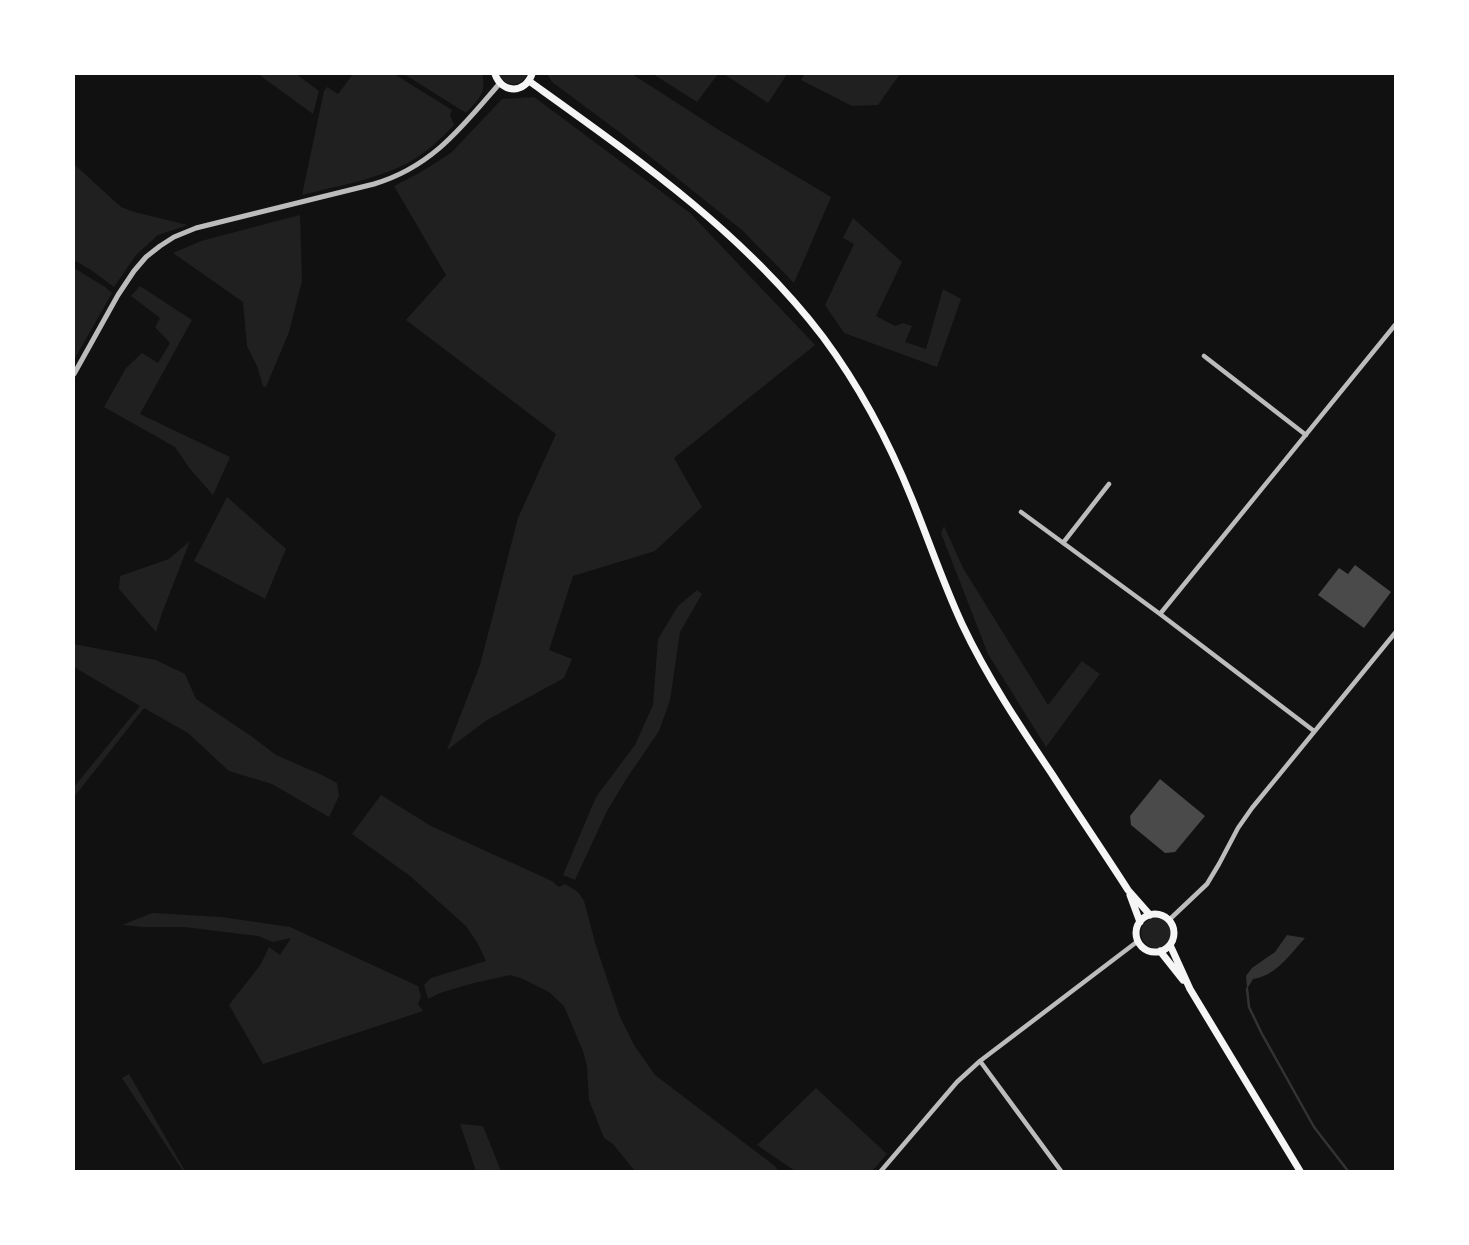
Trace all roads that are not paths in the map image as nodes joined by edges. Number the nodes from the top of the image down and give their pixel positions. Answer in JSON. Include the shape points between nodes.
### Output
{"nodes":[{"id":1,"x":495,"y":74,"type":"edge"},
{"id":2,"x":531,"y":77,"type":"edge"},
{"id":3,"x":500,"y":83,"type":"junction"},
{"id":4,"x":1395,"y":325,"type":"edge"},
{"id":5,"x":1204,"y":356,"type":"dead end"},
{"id":6,"x":74,"y":374,"type":"edge"},
{"id":7,"x":1306,"y":435,"type":"junction"},
{"id":8,"x":1109,"y":484,"type":"dead end"},
{"id":9,"x":1021,"y":512,"type":"dead end"},
{"id":10,"x":1063,"y":543,"type":"junction"},
{"id":11,"x":1160,"y":614,"type":"junction"},
{"id":12,"x":1395,"y":632,"type":"edge"},
{"id":13,"x":1314,"y":731,"type":"junction"},
{"id":14,"x":1128,"y":890,"type":"junction"},
{"id":15,"x":1150,"y":915,"type":"junction"},
{"id":16,"x":1169,"y":920,"type":"junction"},
{"id":17,"x":1140,"y":922,"type":"junction"},
{"id":18,"x":1138,"y":941,"type":"junction"},
{"id":19,"x":1170,"y":945,"type":"junction"},
{"id":20,"x":1160,"y":951,"type":"junction"},
{"id":21,"x":1190,"y":989,"type":"junction"},
{"id":22,"x":980,"y":1061,"type":"junction"},
{"id":23,"x":881,"y":1171,"type":"edge"},
{"id":24,"x":1061,"y":1171,"type":"edge"},
{"id":25,"x":1300,"y":1171,"type":"edge"}],
"edges":[{"from":1,"to":3,"type":"main road"},
{"from":2,"to":3,"type":"main road","via":[[517,88],[508,88]]},
{"from":2,"to":14,"type":"main road","via":[[693,204],[765,269],[824,339],[850,377],[888,445],[959,617],[988,675]]},
{"from":3,"to":6,"type":"street","via":[[447,143],[411,170],[374,184],[196,228],[160,246],[130,277]]},
{"from":4,"to":7,"type":"street"},
{"from":5,"to":7,"type":"street"},
{"from":7,"to":11,"type":"street"},
{"from":8,"to":10,"type":"street"},
{"from":9,"to":10,"type":"street"},
{"from":10,"to":11,"type":"street"},
{"from":11,"to":13,"type":"street"},
{"from":12,"to":13,"type":"street"},
{"from":13,"to":16,"type":"street","via":[[1252,808],[1206,884]]},
{"from":14,"to":15,"type":"main road"},
{"from":14,"to":17,"type":"main road"},
{"from":15,"to":16,"type":"main road","via":[[1162,915]]},
{"from":15,"to":17,"type":"main road"},
{"from":16,"to":19,"type":"main road","via":[[1174,932]]},
{"from":17,"to":18,"type":"main road"},
{"from":18,"to":20,"type":"main road","via":[[1146,950]]},
{"from":18,"to":22,"type":"street"},
{"from":19,"to":20,"type":"main road"},
{"from":19,"to":21,"type":"main road"},
{"from":20,"to":21,"type":"main road"},
{"from":21,"to":25,"type":"main road"},
{"from":22,"to":23,"type":"street","via":[[957,1082]]},
{"from":22,"to":24,"type":"street"}]}
